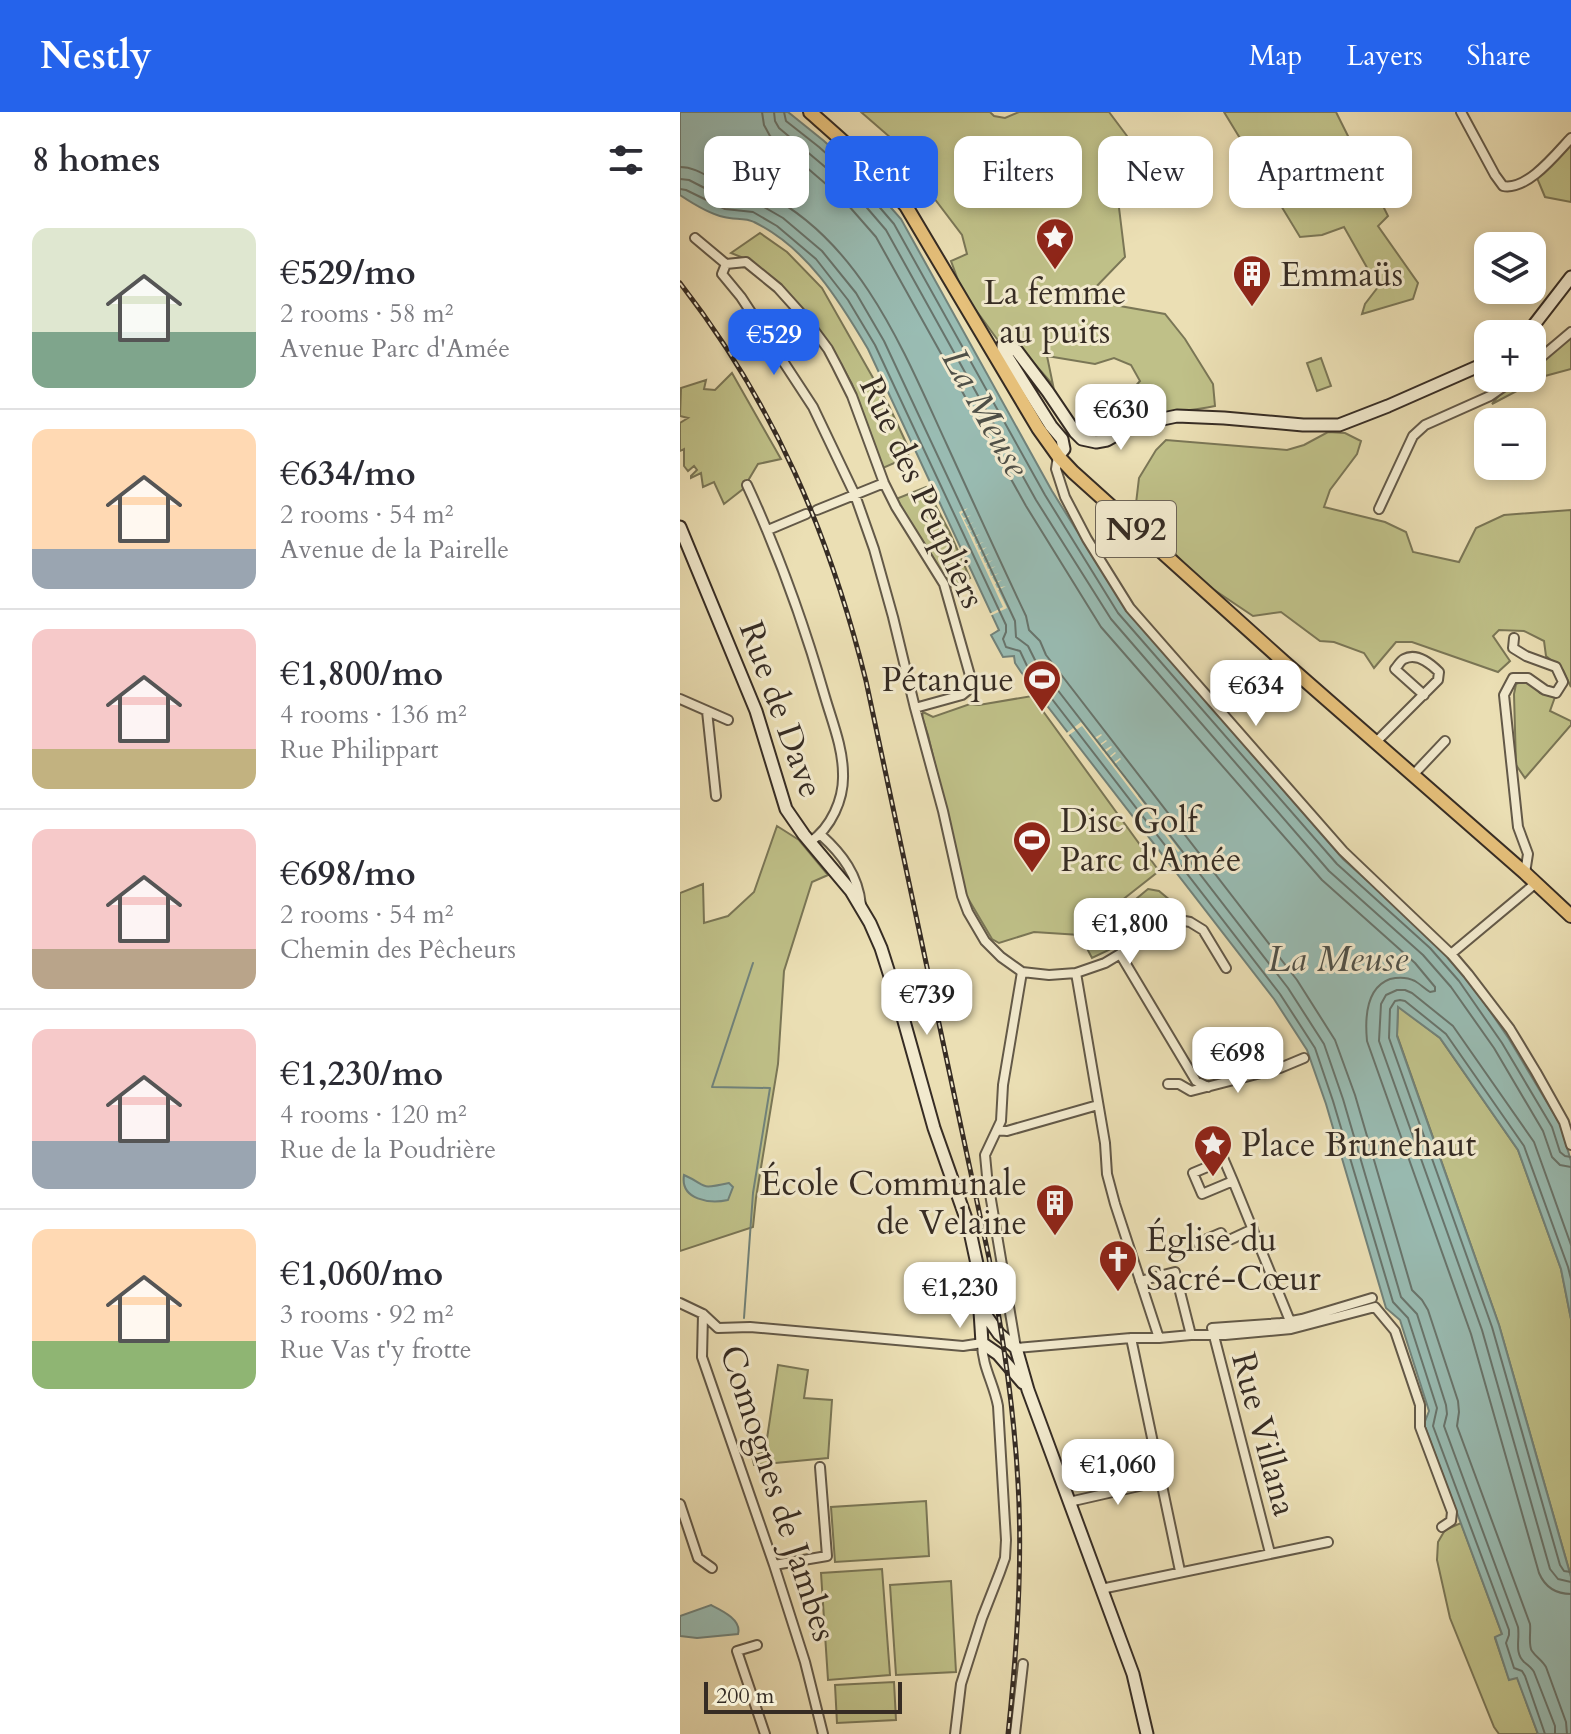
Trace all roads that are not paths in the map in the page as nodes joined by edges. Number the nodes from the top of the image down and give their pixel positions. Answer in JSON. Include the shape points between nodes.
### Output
{"nodes":[{"id":1,"x":810,"y":112,"type":"edge"},
{"id":2,"x":1461,"y":112,"type":"edge"},
{"id":3,"x":1571,"y":138,"type":"edge"},
{"id":4,"x":695,"y":238,"type":"dead end"},
{"id":5,"x":726,"y":264,"type":"junction"},
{"id":6,"x":1571,"y":277,"type":"edge"},
{"id":7,"x":1538,"y":320,"type":"edge"},
{"id":8,"x":1571,"y":332,"type":"edge"},
{"id":9,"x":1546,"y":353,"type":"edge"},
{"id":10,"x":1474,"y":368,"type":"edge"},
{"id":11,"x":1496,"y":392,"type":"edge"},
{"id":12,"x":1058,"y":456,"type":"junction"},
{"id":13,"x":884,"y":483,"type":"junction"},
{"id":14,"x":747,"y":485,"type":"dead end"},
{"id":15,"x":855,"y":495,"type":"junction"},
{"id":16,"x":1379,"y":509,"type":"dead end"},
{"id":17,"x":817,"y":510,"type":"dead end"},
{"id":18,"x":806,"y":514,"type":"dead end"},
{"id":19,"x":680,"y":527,"type":"edge"},
{"id":20,"x":768,"y":530,"type":"junction"},
{"id":21,"x":1514,"y":638,"type":"dead end"},
{"id":22,"x":1424,"y":695,"type":"junction"},
{"id":23,"x":680,"y":699,"type":"edge"},
{"id":24,"x":915,"y":708,"type":"junction"},
{"id":25,"x":707,"y":711,"type":"junction"},
{"id":26,"x":728,"y":720,"type":"dead end"},
{"id":27,"x":1445,"y":741,"type":"dead end"},
{"id":28,"x":1376,"y":742,"type":"junction"},
{"id":29,"x":1413,"y":775,"type":"junction"},
{"id":30,"x":716,"y":796,"type":"dead end"},
{"id":31,"x":821,"y":835,"type":"junction"},
{"id":32,"x":810,"y":842,"type":"junction"},
{"id":33,"x":1525,"y":873,"type":"junction"},
{"id":34,"x":1536,"y":883,"type":"junction"},
{"id":35,"x":862,"y":908,"type":"junction"},
{"id":36,"x":1571,"y":916,"type":"edge"},
{"id":37,"x":1120,"y":954,"type":"junction"},
{"id":38,"x":1451,"y":954,"type":"junction"},
{"id":39,"x":1226,"y":968,"type":"dead end"},
{"id":40,"x":1022,"y":972,"type":"junction"},
{"id":41,"x":1076,"y":973,"type":"junction"},
{"id":42,"x":1304,"y":1058,"type":"dead end"},
{"id":43,"x":1196,"y":1081,"type":"junction"},
{"id":44,"x":1168,"y":1084,"type":"dead end"},
{"id":45,"x":1179,"y":1084,"type":"junction"},
{"id":46,"x":1208,"y":1087,"type":"junction"},
{"id":47,"x":1098,"y":1105,"type":"junction"},
{"id":48,"x":997,"y":1130,"type":"junction"},
{"id":49,"x":1222,"y":1134,"type":"dead end"},
{"id":50,"x":1571,"y":1145,"type":"edge"},
{"id":51,"x":1224,"y":1160,"type":"junction"},
{"id":52,"x":1233,"y":1181,"type":"junction"},
{"id":53,"x":1253,"y":1229,"type":"junction"},
{"id":54,"x":1198,"y":1243,"type":"dead end"},
{"id":55,"x":1140,"y":1281,"type":"junction"},
{"id":56,"x":680,"y":1303,"type":"edge"},
{"id":57,"x":980,"y":1306,"type":"junction"},
{"id":58,"x":703,"y":1314,"type":"junction"},
{"id":59,"x":1291,"y":1325,"type":"junction"},
{"id":60,"x":1212,"y":1332,"type":"junction"},
{"id":61,"x":999,"y":1334,"type":"junction"},
{"id":62,"x":1191,"y":1335,"type":"junction"},
{"id":63,"x":1131,"y":1338,"type":"junction"},
{"id":64,"x":1159,"y":1338,"type":"junction"},
{"id":65,"x":982,"y":1343,"type":"junction"},
{"id":66,"x":1016,"y":1348,"type":"junction"},
{"id":67,"x":998,"y":1354,"type":"junction"},
{"id":68,"x":1028,"y":1390,"type":"junction"},
{"id":69,"x":820,"y":1467,"type":"dead end"},
{"id":70,"x":1161,"y":1481,"type":"junction"},
{"id":71,"x":1069,"y":1502,"type":"junction"},
{"id":72,"x":680,"y":1504,"type":"edge"},
{"id":73,"x":1442,"y":1527,"type":"dead end"},
{"id":74,"x":1328,"y":1542,"type":"dead end"},
{"id":75,"x":1270,"y":1553,"type":"junction"},
{"id":76,"x":774,"y":1565,"type":"junction"},
{"id":77,"x":712,"y":1568,"type":"dead end"},
{"id":78,"x":1180,"y":1571,"type":"junction"},
{"id":79,"x":1101,"y":1589,"type":"junction"},
{"id":80,"x":757,"y":1645,"type":"dead end"},
{"id":81,"x":1023,"y":1664,"type":"dead end"},
{"id":82,"x":765,"y":1734,"type":"edge"},
{"id":83,"x":823,"y":1734,"type":"edge"},
{"id":84,"x":955,"y":1734,"type":"edge"},
{"id":85,"x":1015,"y":1734,"type":"edge"},
{"id":86,"x":1147,"y":1734,"type":"edge"}],
"edges":[{"from":1,"to":12,"type":"main road","number":"N92","via":[[858,153],[906,206]]},
{"from":2,"to":3,"type":"street","via":[[1503,186],[1527,181]]},
{"from":4,"to":5,"type":"street"},
{"from":5,"to":13,"type":"street","name":"Rue des Peupliers","via":[[746,262],[778,288],[828,349],[852,396]]},
{"from":5,"to":15,"type":"street","via":[[722,274],[813,407]]},
{"from":6,"to":7,"type":"main road"},
{"from":8,"to":9,"type":"street"},
{"from":10,"to":12,"type":"main road","via":[[1339,425],[1177,416],[1134,425],[1096,442],[1075,432],[1017,351],[1003,345],[1062,439],[1064,449]]},
{"from":11,"to":16,"type":"street","via":[[1425,425],[1413,436]]},
{"from":12,"to":28,"type":"main road","number":"N92"},
{"from":12,"to":38,"type":"street","via":[[1056,469],[1065,497],[1130,608],[1343,851]]},
{"from":13,"to":15,"type":"street"},
{"from":13,"to":24,"type":"street","name":"Rue des Peupliers","via":[[944,584],[973,686],[962,695]]},
{"from":14,"to":20,"type":"street"},
{"from":15,"to":17,"type":"street"},
{"from":15,"to":24,"type":"street","via":[[870,533]]},
{"from":18,"to":20,"type":"street"},
{"from":19,"to":32,"type":"main road","name":"Rue de Dave","via":[[756,711],[782,799]]},
{"from":20,"to":31,"type":"street","via":[[809,641],[843,771],[837,806]]},
{"from":21,"to":33,"type":"street","via":[[1513,648],[1556,667],[1563,682],[1556,693],[1528,678],[1513,678],[1504,695],[1518,827],[1528,854]]},
{"from":22,"to":22,"type":"street","via":[[1439,672],[1428,662],[1404,659],[1395,669]]},
{"from":22,"to":28,"type":"street"},
{"from":23,"to":25,"type":"street"},
{"from":24,"to":40,"type":"street","via":[[968,912],[990,948]]},
{"from":25,"to":26,"type":"street"},
{"from":25,"to":30,"type":"street"},
{"from":27,"to":29,"type":"street"},
{"from":28,"to":29,"type":"main road","number":"N92"},
{"from":29,"to":33,"type":"main road","number":"N92"},
{"from":31,"to":32,"type":"street"},
{"from":31,"to":35,"type":"street","via":[[846,861]]},
{"from":32,"to":35,"type":"main road","name":"Rue de Dave"},
{"from":33,"to":34,"type":"main road","number":"N92"},
{"from":34,"to":36,"type":"main road","number":"N92"},
{"from":34,"to":38,"type":"street"},
{"from":35,"to":57,"type":"main road","name":"Rue de Dave","via":[[891,977],[934,1128],[964,1210]]},
{"from":37,"to":39,"type":"street","via":[[1154,922],[1174,919],[1203,930]]},
{"from":37,"to":41,"type":"street"},
{"from":37,"to":43,"type":"street"},
{"from":38,"to":50,"type":"street","via":[[1510,1029],[1564,1122]]},
{"from":40,"to":41,"type":"street"},
{"from":40,"to":48,"type":"street"},
{"from":41,"to":47,"type":"street"},
{"from":42,"to":46,"type":"street"},
{"from":43,"to":45,"type":"street"},
{"from":43,"to":46,"type":"street"},
{"from":44,"to":45,"type":"street"},
{"from":45,"to":46,"type":"street","via":[[1191,1091]]},
{"from":47,"to":48,"type":"street"},
{"from":47,"to":55,"type":"street","via":[[1107,1174]]},
{"from":48,"to":66,"type":"street","via":[[985,1155]]},
{"from":49,"to":51,"type":"street","via":[[1225,1140],[1218,1144]]},
{"from":51,"to":52,"type":"street"},
{"from":51,"to":52,"type":"street","via":[[1193,1173],[1202,1194]]},
{"from":52,"to":53,"type":"street"},
{"from":53,"to":54,"type":"street","via":[[1225,1242],[1221,1233]]},
{"from":53,"to":59,"type":"street"},
{"from":55,"to":62,"type":"street","via":[[1175,1272]]},
{"from":55,"to":64,"type":"street"},
{"from":56,"to":58,"type":"street"},
{"from":57,"to":61,"type":"main road"},
{"from":57,"to":65,"type":"main road","name":"Rue de Dave"},
{"from":58,"to":65,"type":"street","via":[[718,1328],[963,1346]]},
{"from":58,"to":76,"type":"street","name":"Comognes de Jambes","via":[[702,1357]]},
{"from":59,"to":60,"type":"street"},
{"from":59,"to":73,"type":"street","via":[[1373,1302],[1395,1331],[1420,1405],[1420,1427],[1452,1512],[1451,1521]]},
{"from":60,"to":62,"type":"street"},
{"from":60,"to":75,"type":"street","name":"Rue Villana"},
{"from":61,"to":65,"type":"main road"},
{"from":61,"to":66,"type":"main road"},
{"from":62,"to":64,"type":"street"},
{"from":63,"to":64,"type":"street"},
{"from":63,"to":66,"type":"street"},
{"from":63,"to":70,"type":"street"},
{"from":65,"to":67,"type":"main road"},
{"from":65,"to":84,"type":"street","via":[[998,1406],[1005,1558],[961,1684]]},
{"from":66,"to":67,"type":"main road"},
{"from":66,"to":68,"type":"main road"},
{"from":67,"to":68,"type":"main road"},
{"from":68,"to":71,"type":"main road"},
{"from":69,"to":76,"type":"street","via":[[827,1556]]},
{"from":70,"to":71,"type":"street"},
{"from":70,"to":78,"type":"street"},
{"from":71,"to":79,"type":"main road"},
{"from":72,"to":77,"type":"street","via":[[698,1558]]},
{"from":74,"to":75,"type":"street"},
{"from":75,"to":78,"type":"street"},
{"from":76,"to":83,"type":"street","name":"Comognes de Jambes"},
{"from":78,"to":79,"type":"street"},
{"from":79,"to":86,"type":"main road","via":[[1133,1674]]},
{"from":80,"to":82,"type":"street","name":"Comognes de Jambes","via":[[737,1651]]},
{"from":81,"to":85,"type":"street"}]}
